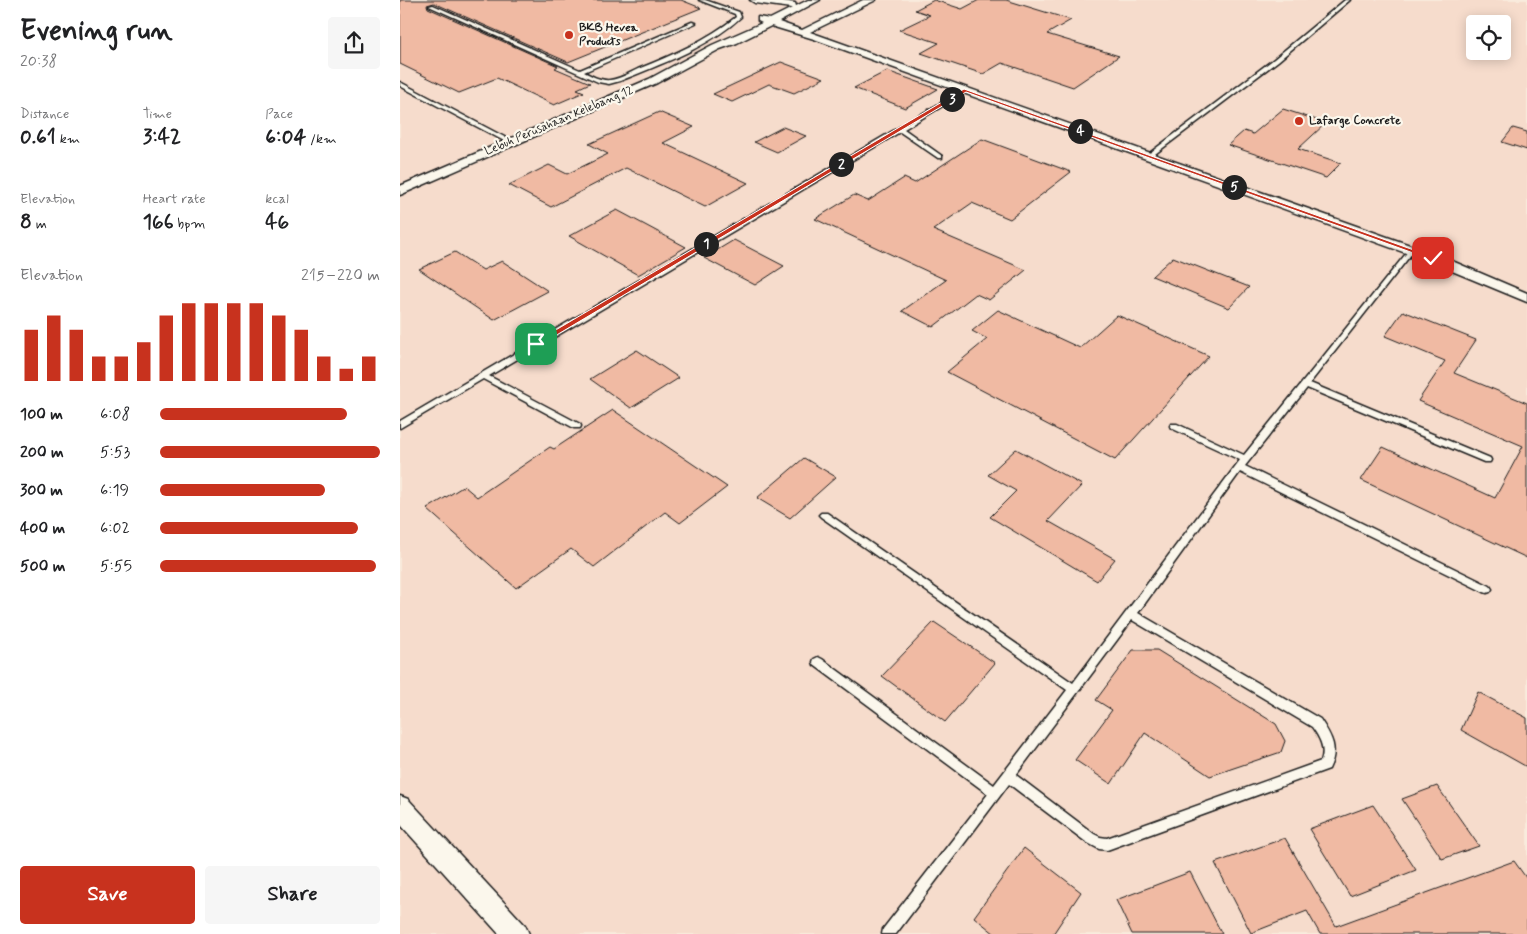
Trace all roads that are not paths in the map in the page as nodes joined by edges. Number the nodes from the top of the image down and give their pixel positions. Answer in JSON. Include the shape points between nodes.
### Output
{"nodes":[{"id":1,"x":701,"y":0,"type":"edge"},
{"id":2,"x":803,"y":0,"type":"edge"},
{"id":3,"x":815,"y":0,"type":"edge"},
{"id":4,"x":871,"y":0,"type":"edge"},
{"id":5,"x":1348,"y":0,"type":"edge"},
{"id":6,"x":757,"y":1,"type":"edge"},
{"id":7,"x":792,"y":5,"type":"junction"},
{"id":8,"x":431,"y":6,"type":"dead end"},
{"id":9,"x":769,"y":18,"type":"junction"},
{"id":10,"x":694,"y":23,"type":"dead end"},
{"id":11,"x":811,"y":33,"type":"junction"},
{"id":12,"x":580,"y":72,"type":"junction"},
{"id":13,"x":400,"y":84,"type":"edge"},
{"id":14,"x":966,"y":90,"type":"junction"},
{"id":15,"x":900,"y":129,"type":"junction"},
{"id":16,"x":510,"y":142,"type":"junction"},
{"id":17,"x":1149,"y":156,"type":"junction"},
{"id":18,"x":940,"y":157,"type":"dead end"},
{"id":19,"x":400,"y":191,"type":"edge"},
{"id":20,"x":1411,"y":250,"type":"junction"},
{"id":21,"x":1527,"y":298,"type":"edge"},
{"id":22,"x":483,"y":376,"type":"junction"},
{"id":23,"x":1305,"y":384,"type":"junction"},
{"id":24,"x":400,"y":424,"type":"edge"},
{"id":25,"x":577,"y":426,"type":"dead end"},
{"id":26,"x":1174,"y":426,"type":"dead end"},
{"id":27,"x":1487,"y":460,"type":"dead end"},
{"id":28,"x":1242,"y":463,"type":"junction"},
{"id":29,"x":824,"y":515,"type":"dead end"},
{"id":30,"x":1487,"y":589,"type":"dead end"},
{"id":31,"x":1131,"y":614,"type":"junction"},
{"id":32,"x":818,"y":662,"type":"dead end"},
{"id":33,"x":1073,"y":689,"type":"junction"},
{"id":34,"x":1009,"y":777,"type":"junction"},
{"id":35,"x":996,"y":793,"type":"junction"},
{"id":36,"x":403,"y":815,"type":"edge"},
{"id":37,"x":516,"y":934,"type":"edge"},
{"id":38,"x":888,"y":934,"type":"edge"}],
"edges":[{"from":1,"to":12,"type":"lane","via":[[737,13],[739,17],[678,53],[618,80],[604,82]]},
{"from":2,"to":7,"type":"street","name":"Lebuh Perusahaan Kelebang 12"},
{"from":3,"to":9,"type":"street","name":"Lebuh Perusahaan Kelebang 12"},
{"from":4,"to":11,"type":"street"},
{"from":5,"to":17,"type":"lane","via":[[1276,60]]},
{"from":6,"to":7,"type":"street"},
{"from":6,"to":9,"type":"street"},
{"from":7,"to":9,"type":"street","name":"Lebuh Perusahaan Kelebang 12"},
{"from":8,"to":12,"type":"lane"},
{"from":9,"to":11,"type":"street","via":[[809,35]]},
{"from":9,"to":16,"type":"street","name":"Lebuh Perusahaan Kelebang 12","via":[[733,41],[653,81]]},
{"from":10,"to":12,"type":"lane"},
{"from":11,"to":14,"type":"street"},
{"from":13,"to":16,"type":"lane"},
{"from":14,"to":15,"type":"lane"},
{"from":14,"to":17,"type":"street"},
{"from":15,"to":18,"type":"lane"},
{"from":15,"to":22,"type":"lane"},
{"from":16,"to":19,"type":"street","name":"Lebuh Perusahaan Kelebang 12"},
{"from":17,"to":20,"type":"street"},
{"from":20,"to":21,"type":"street"},
{"from":20,"to":23,"type":"lane"},
{"from":22,"to":24,"type":"lane"},
{"from":22,"to":25,"type":"lane"},
{"from":23,"to":27,"type":"lane"},
{"from":23,"to":28,"type":"lane"},
{"from":26,"to":28,"type":"lane"},
{"from":28,"to":30,"type":"lane"},
{"from":28,"to":31,"type":"lane"},
{"from":29,"to":33,"type":"lane"},
{"from":31,"to":33,"type":"lane"},
{"from":31,"to":34,"type":"lane","via":[[1316,723],[1330,750],[1330,758],[1325,765],[1107,844],[1090,838]]},
{"from":32,"to":35,"type":"lane"},
{"from":33,"to":34,"type":"lane"},
{"from":34,"to":35,"type":"lane"},
{"from":35,"to":38,"type":"lane"},
{"from":36,"to":37,"type":"street"}]}
